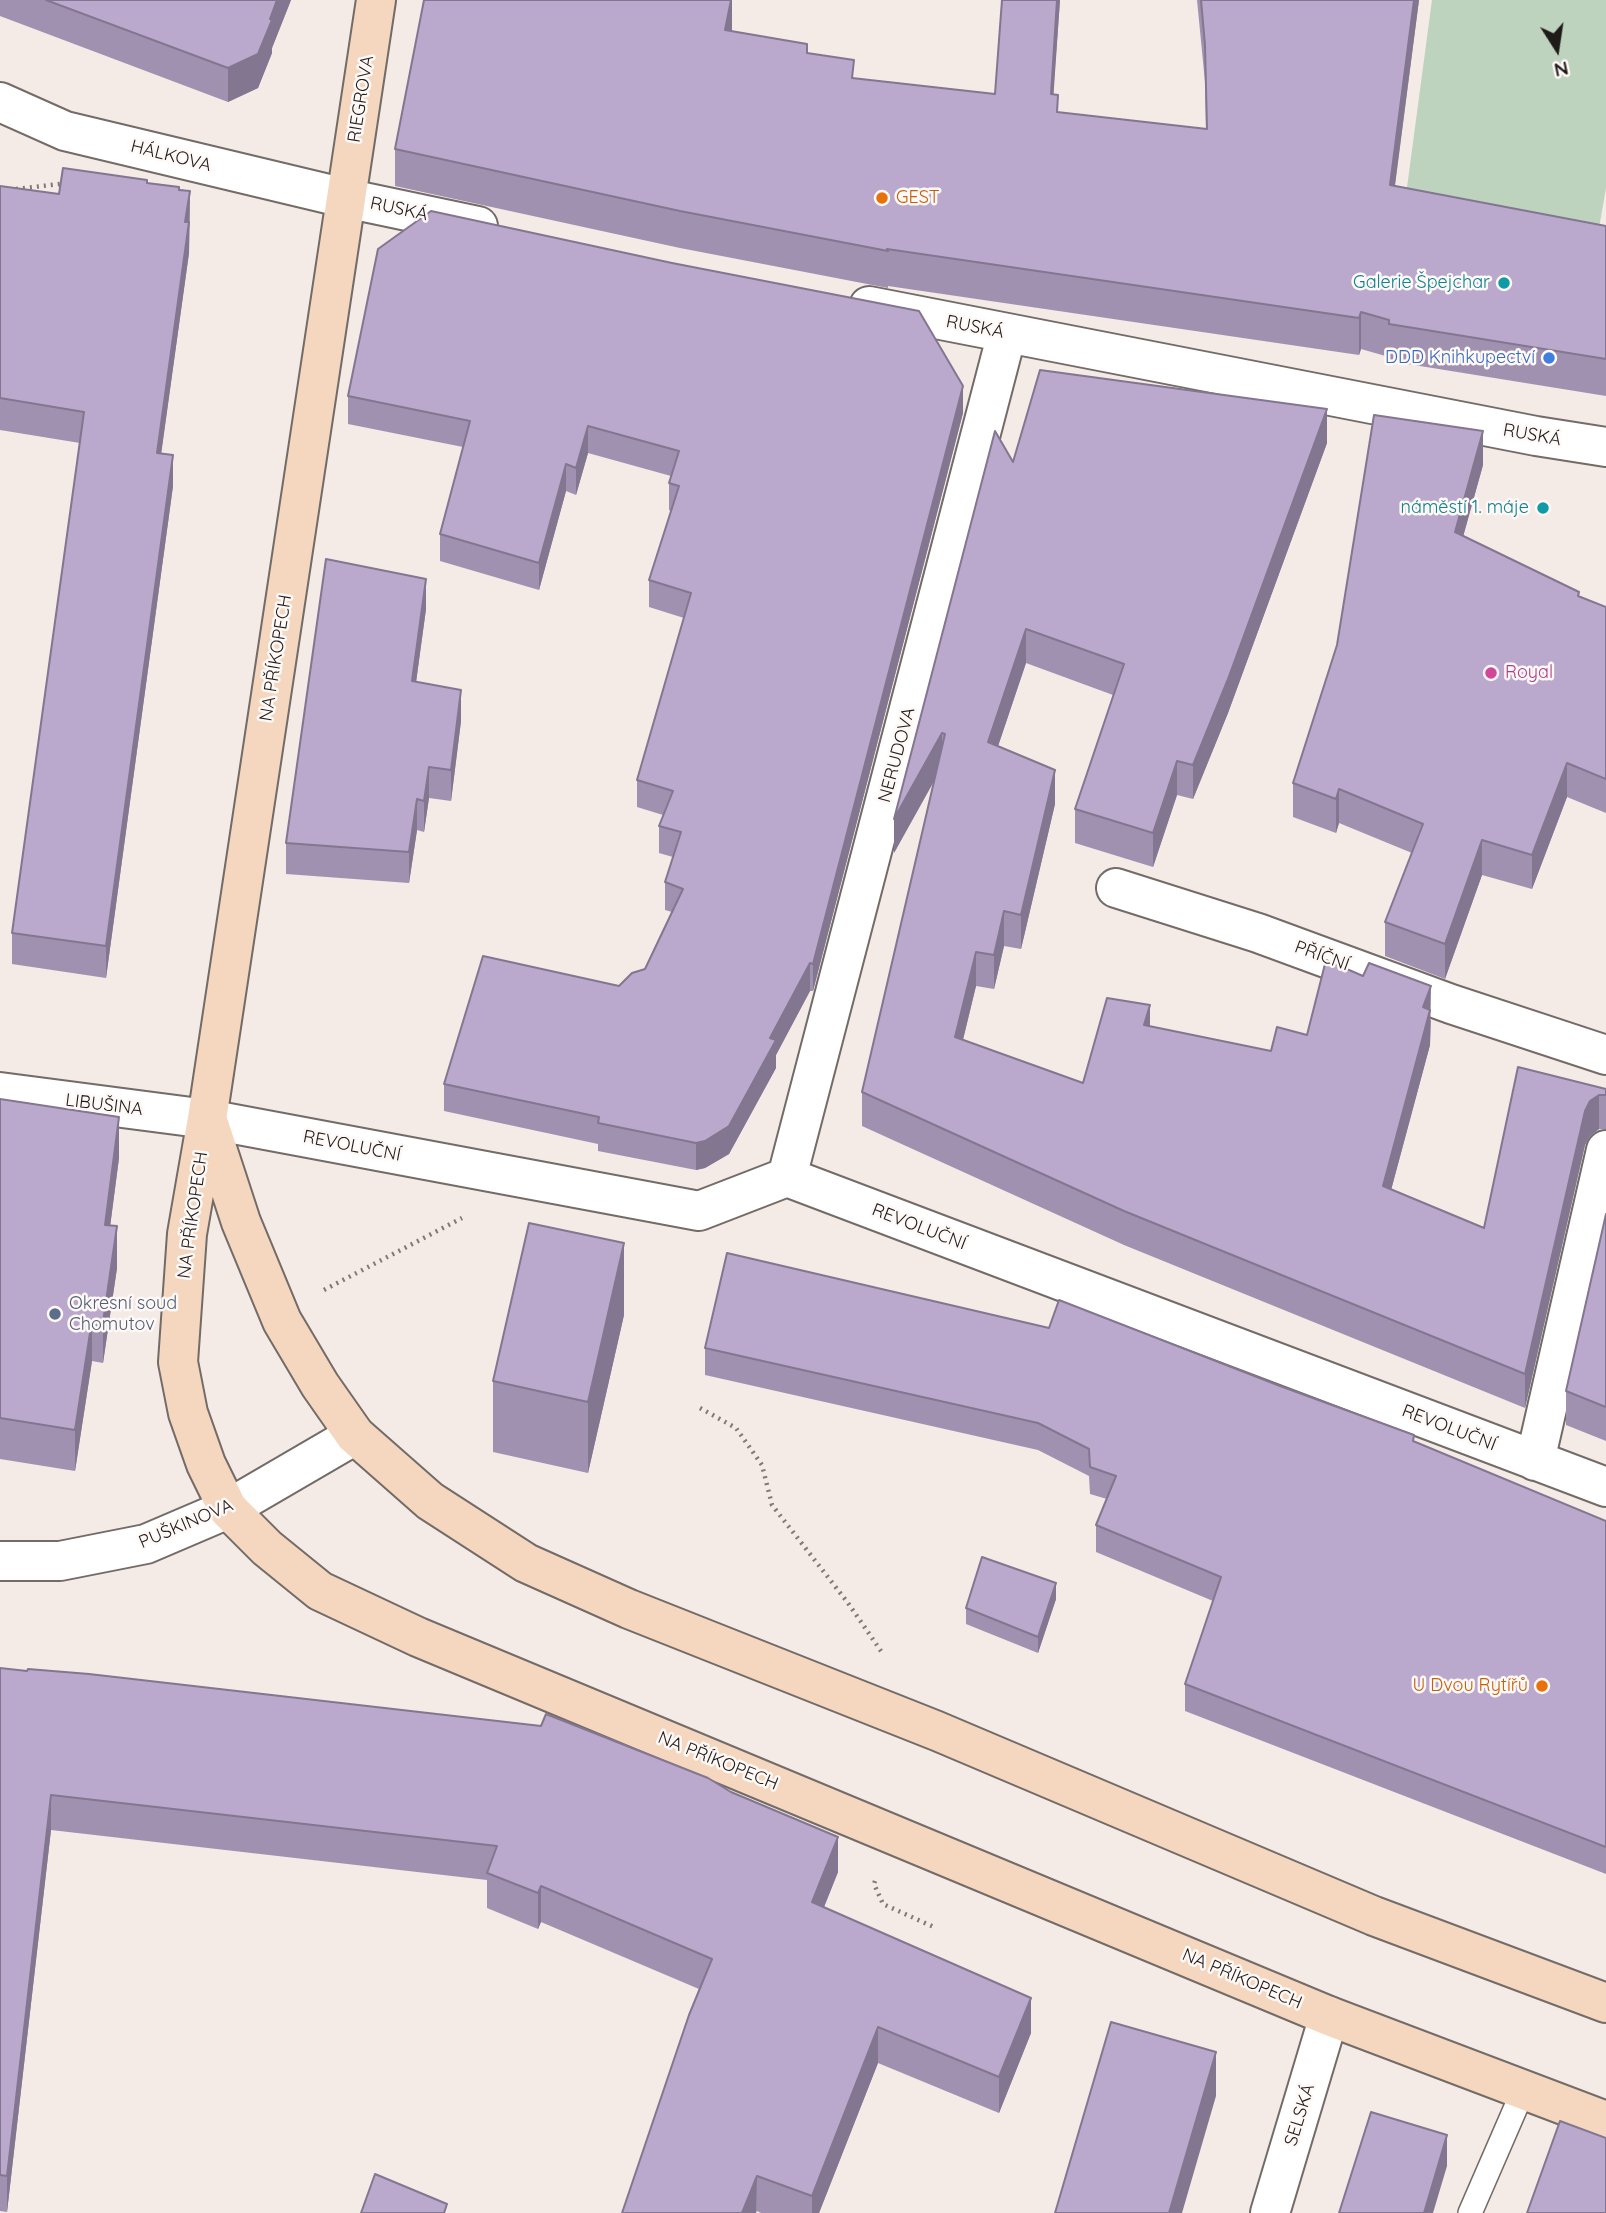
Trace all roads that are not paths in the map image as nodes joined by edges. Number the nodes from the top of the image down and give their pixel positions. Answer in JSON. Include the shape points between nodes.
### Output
{"nodes":[{"id":1,"x":376,"y":0,"type":"edge"},
{"id":2,"x":0,"y":102,"type":"edge"},
{"id":3,"x":345,"y":198,"type":"junction"},
{"id":4,"x":515,"y":234,"type":"edge"},
{"id":5,"x":835,"y":299,"type":"edge"},
{"id":6,"x":1007,"y":333,"type":"junction"},
{"id":7,"x":1606,"y":447,"type":"edge"},
{"id":8,"x":1116,"y":888,"type":"dead end"},
{"id":9,"x":1606,"y":1055,"type":"edge"},
{"id":10,"x":0,"y":1092,"type":"edge"},
{"id":11,"x":207,"y":1119,"type":"junction"},
{"id":12,"x":1606,"y":1150,"type":"edge"},
{"id":13,"x":787,"y":1177,"type":"junction"},
{"id":14,"x":355,"y":1435,"type":"junction"},
{"id":15,"x":1535,"y":1461,"type":"junction"},
{"id":16,"x":1606,"y":1487,"type":"edge"},
{"id":17,"x":228,"y":1509,"type":"junction"},
{"id":18,"x":0,"y":1561,"type":"edge"},
{"id":19,"x":1606,"y":2003,"type":"edge"},
{"id":20,"x":1329,"y":2016,"type":"junction"},
{"id":21,"x":1523,"y":2091,"type":"junction"},
{"id":22,"x":1606,"y":2121,"type":"edge"},
{"id":23,"x":1270,"y":2213,"type":"edge"},
{"id":24,"x":1470,"y":2213,"type":"edge"}],
"edges":[{"from":1,"to":3,"type":"street","name":"RIEGROVA"},
{"from":2,"to":3,"type":"street","name":"HÁLKOVA","via":[[65,131]]},
{"from":3,"to":4,"type":"street","name":"RUSKÁ"},
{"from":3,"to":11,"type":"street","name":"NA PŘÍKOPECH"},
{"from":5,"to":6,"type":"street","name":"RUSKÁ"},
{"from":6,"to":7,"type":"street","name":"RUSKÁ"},
{"from":6,"to":13,"type":"street","name":"NERUDOVA"},
{"from":8,"to":9,"type":"street","name":"PŘÍČNÍ"},
{"from":10,"to":11,"type":"street","name":"LIBUŠINA"},
{"from":11,"to":13,"type":"street","name":"REVOLUČNÍ","via":[[699,1211]]},
{"from":11,"to":14,"type":"street","name":"NA PŘÍKOPECH","via":[[241,1222],[282,1321]]},
{"from":11,"to":17,"type":"street","name":"NA PŘÍKOPECH","via":[[187,1234],[178,1362],[188,1413]]},
{"from":12,"to":15,"type":"street"},
{"from":13,"to":15,"type":"street","name":"REVOLUČNÍ"},
{"from":14,"to":17,"type":"street","name":"PUŠKINOVA"},
{"from":14,"to":19,"type":"street","name":"NA PŘÍKOPECH","via":[[430,1501],[526,1563],[1374,1916]]},
{"from":15,"to":16,"type":"street","name":"REVOLUČNÍ"},
{"from":17,"to":18,"type":"street","name":"PUŠKINOVA","via":[[146,1544],[60,1561]]},
{"from":17,"to":20,"type":"street","name":"NA PŘÍKOPECH","via":[[320,1591],[418,1637]]},
{"from":20,"to":21,"type":"street","name":"NA PŘÍKOPECH"},
{"from":20,"to":23,"type":"street","name":"SELSKÁ"},
{"from":21,"to":22,"type":"street","name":"NA PŘÍKOPECH"},
{"from":21,"to":24,"type":"lane"}]}
